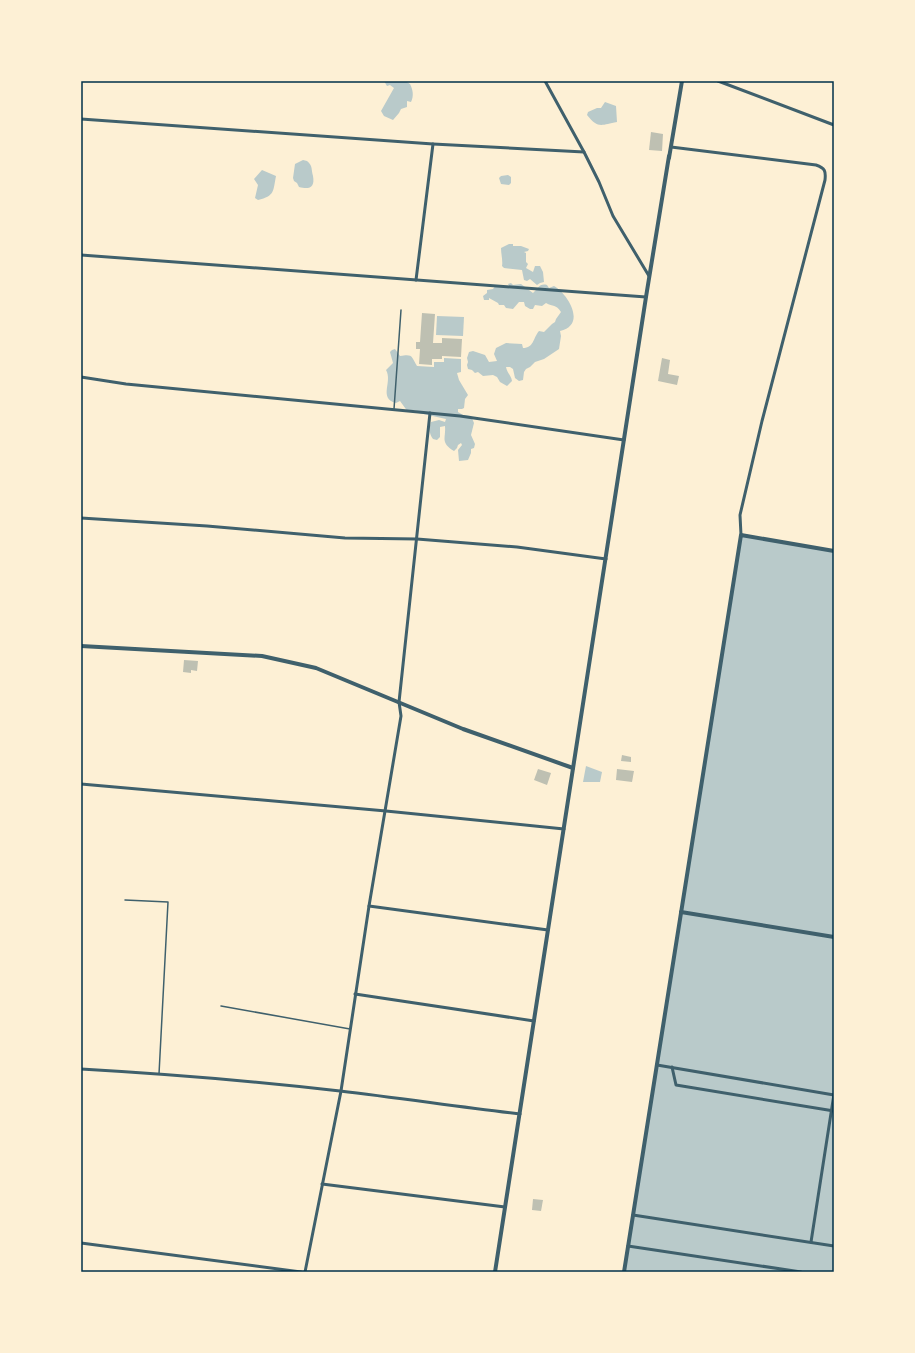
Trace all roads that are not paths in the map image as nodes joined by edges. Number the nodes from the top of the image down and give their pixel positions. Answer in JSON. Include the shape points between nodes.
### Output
{"nodes":[{"id":1,"x":545,"y":81,"type":"edge"},
{"id":2,"x":682,"y":81,"type":"edge"},
{"id":3,"x":718,"y":81,"type":"edge"},
{"id":4,"x":81,"y":119,"type":"edge"},
{"id":5,"x":834,"y":125,"type":"edge"},
{"id":6,"x":433,"y":144,"type":"junction"},
{"id":7,"x":671,"y":147,"type":"junction"},
{"id":8,"x":584,"y":152,"type":"junction"},
{"id":9,"x":669,"y":156,"type":"junction"},
{"id":10,"x":81,"y":255,"type":"edge"},
{"id":11,"x":649,"y":276,"type":"junction"},
{"id":12,"x":416,"y":280,"type":"junction"},
{"id":13,"x":646,"y":297,"type":"junction"},
{"id":14,"x":401,"y":310,"type":"dead end"},
{"id":15,"x":81,"y":377,"type":"edge"},
{"id":16,"x":394,"y":409,"type":"junction"},
{"id":17,"x":430,"y":413,"type":"junction"},
{"id":18,"x":624,"y":440,"type":"junction"},
{"id":19,"x":81,"y":518,"type":"edge"},
{"id":20,"x":741,"y":535,"type":"junction"},
{"id":21,"x":417,"y":539,"type":"junction"},
{"id":22,"x":834,"y":551,"type":"edge"},
{"id":23,"x":606,"y":559,"type":"junction"},
{"id":24,"x":81,"y":646,"type":"edge"},
{"id":25,"x":399,"y":702,"type":"junction"},
{"id":26,"x":573,"y":768,"type":"junction"},
{"id":27,"x":81,"y":784,"type":"edge"},
{"id":28,"x":386,"y":811,"type":"junction"},
{"id":29,"x":564,"y":829,"type":"junction"},
{"id":30,"x":125,"y":900,"type":"dead end"},
{"id":31,"x":369,"y":906,"type":"junction"},
{"id":32,"x":681,"y":912,"type":"junction"},
{"id":33,"x":548,"y":930,"type":"junction"},
{"id":34,"x":834,"y":936,"type":"edge"},
{"id":35,"x":355,"y":994,"type":"junction"},
{"id":36,"x":221,"y":1006,"type":"dead end"},
{"id":37,"x":534,"y":1021,"type":"junction"},
{"id":38,"x":350,"y":1029,"type":"junction"},
{"id":39,"x":657,"y":1065,"type":"junction"},
{"id":40,"x":672,"y":1067,"type":"junction"},
{"id":41,"x":81,"y":1069,"type":"edge"},
{"id":42,"x":159,"y":1074,"type":"junction"},
{"id":43,"x":341,"y":1091,"type":"junction"},
{"id":44,"x":834,"y":1094,"type":"edge"},
{"id":45,"x":833,"y":1110,"type":"edge"},
{"id":46,"x":520,"y":1114,"type":"junction"},
{"id":47,"x":322,"y":1184,"type":"junction"},
{"id":48,"x":505,"y":1207,"type":"junction"},
{"id":49,"x":633,"y":1215,"type":"junction"},
{"id":50,"x":811,"y":1242,"type":"junction"},
{"id":51,"x":81,"y":1243,"type":"edge"},
{"id":52,"x":628,"y":1246,"type":"junction"},
{"id":53,"x":834,"y":1246,"type":"edge"},
{"id":54,"x":301,"y":1272,"type":"edge"},
{"id":55,"x":305,"y":1272,"type":"edge"},
{"id":56,"x":495,"y":1272,"type":"edge"},
{"id":57,"x":624,"y":1272,"type":"edge"},
{"id":58,"x":801,"y":1272,"type":"edge"}],
"edges":[{"from":1,"to":8,"type":"street"},
{"from":2,"to":7,"type":"street"},
{"from":3,"to":5,"type":"street"},
{"from":4,"to":6,"type":"street"},
{"from":6,"to":8,"type":"street"},
{"from":6,"to":12,"type":"street"},
{"from":7,"to":9,"type":"street"},
{"from":7,"to":20,"type":"street","via":[[816,165],[823,167],[826,172],[762,421],[740,515]]},
{"from":8,"to":11,"type":"street","via":[[613,216]]},
{"from":9,"to":11,"type":"street"},
{"from":9,"to":13,"type":"street"},
{"from":10,"to":12,"type":"street"},
{"from":11,"to":13,"type":"street"},
{"from":12,"to":13,"type":"street"},
{"from":13,"to":18,"type":"street"},
{"from":14,"to":16,"type":"lane"},
{"from":15,"to":16,"type":"street","via":[[126,384]]},
{"from":16,"to":17,"type":"street"},
{"from":17,"to":18,"type":"street"},
{"from":17,"to":21,"type":"street"},
{"from":18,"to":23,"type":"street"},
{"from":19,"to":21,"type":"street","via":[[345,538]]},
{"from":20,"to":22,"type":"street"},
{"from":20,"to":32,"type":"street"},
{"from":21,"to":23,"type":"street","via":[[517,547]]},
{"from":21,"to":25,"type":"street"},
{"from":23,"to":26,"type":"street"},
{"from":24,"to":25,"type":"street","via":[[262,656],[316,668]]},
{"from":25,"to":26,"type":"street","via":[[463,729]]},
{"from":25,"to":28,"type":"street","via":[[401,716]]},
{"from":26,"to":29,"type":"street"},
{"from":27,"to":28,"type":"street"},
{"from":28,"to":29,"type":"street"},
{"from":28,"to":31,"type":"street"},
{"from":29,"to":33,"type":"street"},
{"from":30,"to":42,"type":"lane","via":[[168,902]]},
{"from":31,"to":33,"type":"street"},
{"from":31,"to":35,"type":"street"},
{"from":32,"to":34,"type":"street"},
{"from":32,"to":39,"type":"street"},
{"from":33,"to":37,"type":"street"},
{"from":35,"to":37,"type":"street"},
{"from":35,"to":38,"type":"street"},
{"from":36,"to":38,"type":"lane"},
{"from":37,"to":46,"type":"street"},
{"from":38,"to":43,"type":"street"},
{"from":39,"to":40,"type":"street"},
{"from":39,"to":49,"type":"street"},
{"from":40,"to":44,"type":"street"},
{"from":40,"to":45,"type":"street","via":[[676,1085]]},
{"from":41,"to":42,"type":"street"},
{"from":42,"to":43,"type":"street"},
{"from":43,"to":46,"type":"street"},
{"from":43,"to":47,"type":"street"},
{"from":44,"to":45,"type":"street"},
{"from":45,"to":50,"type":"street"},
{"from":46,"to":48,"type":"street"},
{"from":47,"to":48,"type":"street"},
{"from":47,"to":55,"type":"street"},
{"from":48,"to":56,"type":"street"},
{"from":49,"to":50,"type":"street"},
{"from":49,"to":52,"type":"street"},
{"from":50,"to":53,"type":"street"},
{"from":51,"to":54,"type":"street"},
{"from":52,"to":57,"type":"street"},
{"from":52,"to":58,"type":"street"}]}
